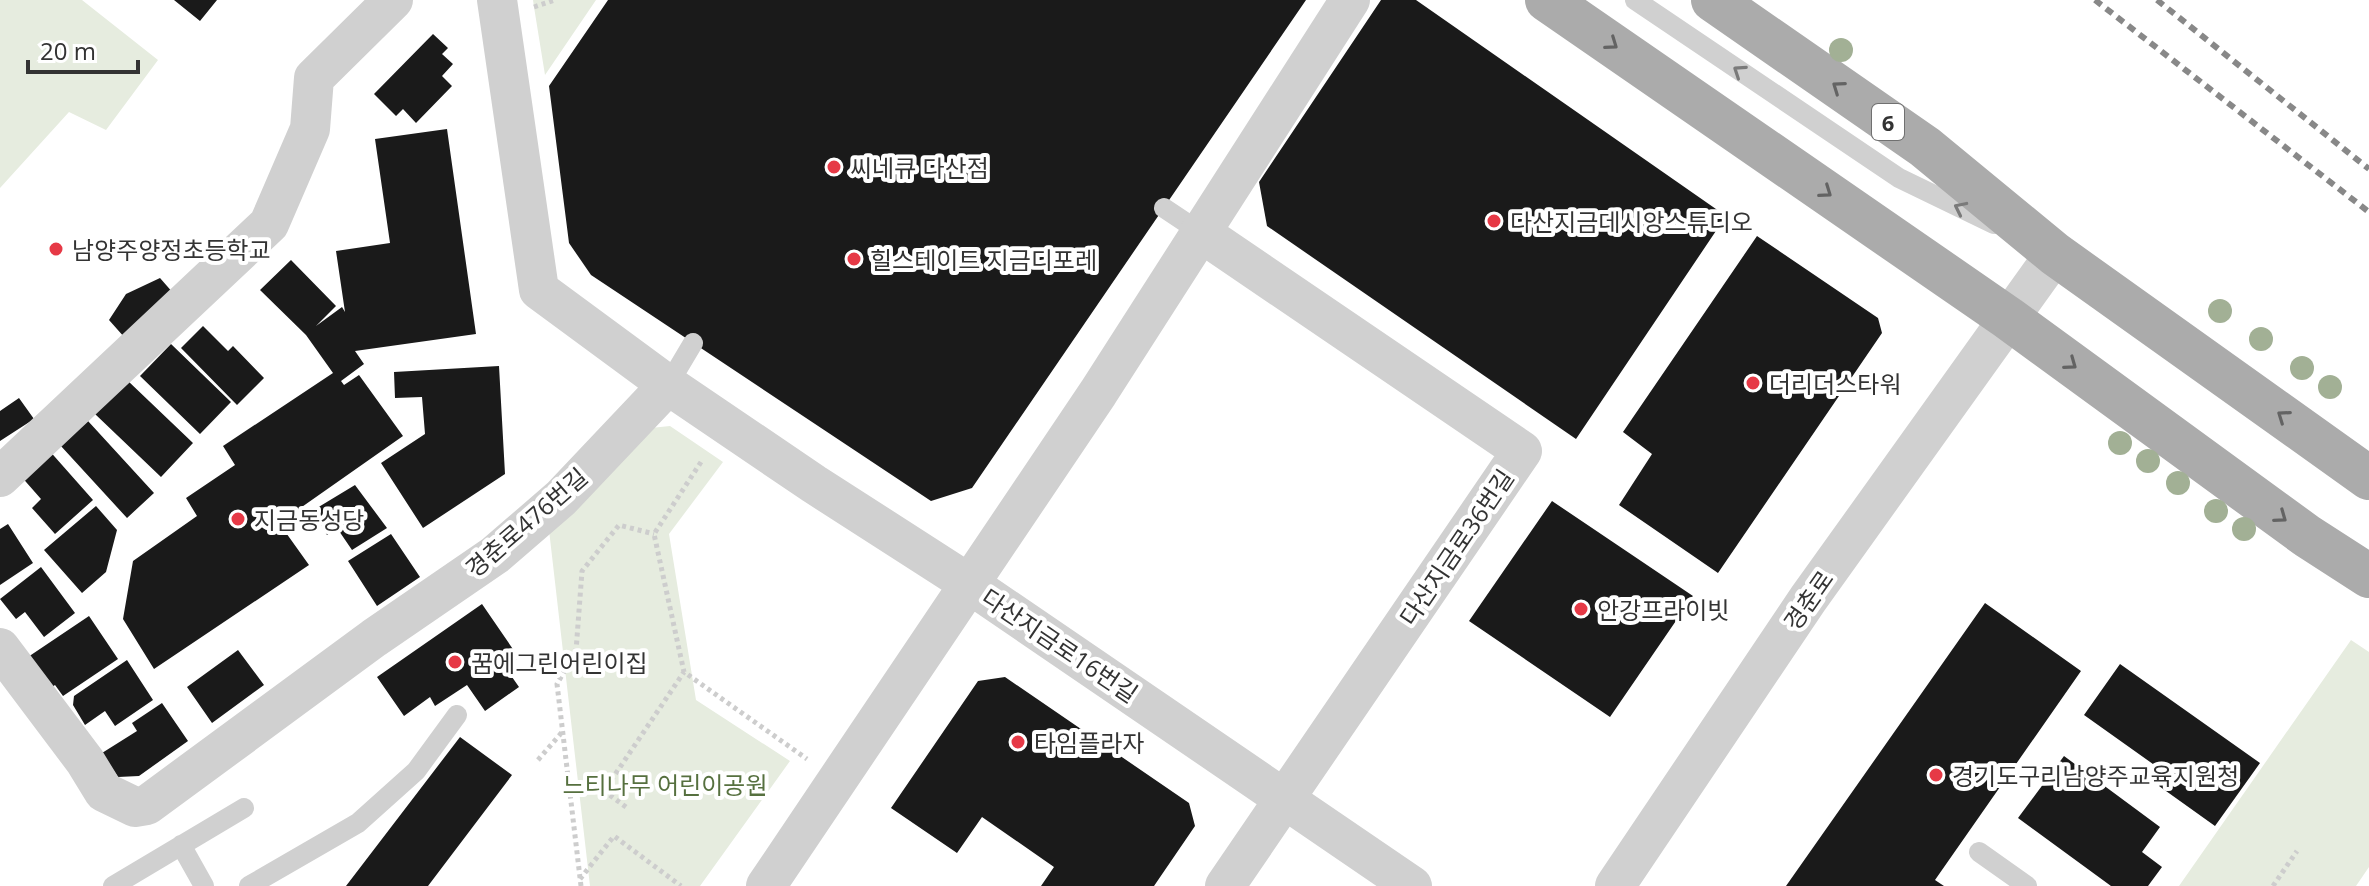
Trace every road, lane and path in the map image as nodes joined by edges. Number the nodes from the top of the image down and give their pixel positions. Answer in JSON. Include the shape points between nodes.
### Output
{"nodes":[{"id":1,"x":393,"y":0,"type":"edge"},
{"id":2,"x":555,"y":0,"type":"edge"},
{"id":3,"x":1350,"y":0,"type":"edge"},
{"id":4,"x":1547,"y":0,"type":"edge"},
{"id":5,"x":1635,"y":0,"type":"edge"},
{"id":6,"x":1713,"y":0,"type":"edge"},
{"id":7,"x":516,"y":4,"type":"edge"},
{"id":8,"x":1164,"y":208,"type":"dead end"},
{"id":9,"x":1200,"y":232,"type":"junction"},
{"id":10,"x":2055,"y":254,"type":"junction"},
{"id":11,"x":2008,"y":318,"type":"junction"},
{"id":12,"x":693,"y":343,"type":"dead end"},
{"id":13,"x":668,"y":385,"type":"junction"},
{"id":14,"x":701,"y":462,"type":"dead end"},
{"id":15,"x":0,"y":477,"type":"edge"},
{"id":16,"x":2369,"y":478,"type":"edge"},
{"id":17,"x":654,"y":534,"type":"junction"},
{"id":18,"x":2369,"y":576,"type":"edge"},
{"id":19,"x":968,"y":583,"type":"junction"},
{"id":20,"x":0,"y":648,"type":"edge"},
{"id":21,"x":684,"y":672,"type":"junction"},
{"id":22,"x":457,"y":715,"type":"dead end"},
{"id":23,"x":563,"y":731,"type":"junction"},
{"id":24,"x":808,"y":759,"type":"dead end"},
{"id":25,"x":538,"y":760,"type":"dead end"},
{"id":26,"x":1285,"y":798,"type":"junction"},
{"id":27,"x":626,"y":807,"type":"dead end"},
{"id":28,"x":244,"y":808,"type":"dead end"},
{"id":29,"x":181,"y":845,"type":"junction"},
{"id":30,"x":2297,"y":851,"type":"dead end"},
{"id":31,"x":1979,"y":852,"type":"dead end"},
{"id":32,"x":581,"y":883,"type":"edge"},
{"id":33,"x":113,"y":886,"type":"edge"},
{"id":34,"x":204,"y":886,"type":"edge"},
{"id":35,"x":249,"y":886,"type":"edge"},
{"id":36,"x":681,"y":886,"type":"edge"},
{"id":37,"x":766,"y":886,"type":"edge"},
{"id":38,"x":1225,"y":886,"type":"edge"},
{"id":39,"x":1412,"y":886,"type":"edge"},
{"id":40,"x":1615,"y":886,"type":"edge"},
{"id":41,"x":2027,"y":886,"type":"edge"},
{"id":42,"x":2273,"y":886,"type":"edge"}],
"edges":[{"from":1,"to":15,"type":"street","via":[[314,78],[310,129],[269,224]]},
{"from":2,"to":7,"type":"path"},
{"from":3,"to":9,"type":"street"},
{"from":4,"to":11,"type":"main road","one_way":true},
{"from":10,"to":5,"type":"lane","one_way":true,"via":[[1899,178]]},
{"from":10,"to":6,"type":"main road","number":"6","one_way":true,"via":[[1925,147]]},
{"from":7,"to":13,"type":"street","via":[[539,290]]},
{"from":8,"to":9,"type":"lane"},
{"from":9,"to":19,"type":"street"},
{"from":9,"to":26,"type":"street","name":"다산지금로36번길","via":[[1522,451]]},
{"from":10,"to":11,"type":"street","name":"경춘로"},
{"from":16,"to":10,"type":"main road","number":"6","one_way":true},
{"from":11,"to":18,"type":"main road","one_way":true},
{"from":11,"to":40,"type":"street","name":"경춘로","via":[[1808,599]]},
{"from":12,"to":13,"type":"lane"},
{"from":13,"to":19,"type":"street"},
{"from":13,"to":20,"type":"street","name":"경춘로476번길","via":[[561,498],[495,555],[147,805],[135,807],[104,792]]},
{"from":14,"to":17,"type":"path"},
{"from":17,"to":21,"type":"path"},
{"from":17,"to":23,"type":"path","via":[[619,525],[582,571],[576,651],[557,684]]},
{"from":19,"to":26,"type":"street","name":"다산지금로16번길"},
{"from":19,"to":37,"type":"street","name":"다산지금로16번길"},
{"from":21,"to":24,"type":"path"},
{"from":21,"to":27,"type":"path","via":[[604,791]]},
{"from":22,"to":35,"type":"lane","via":[[416,771],[358,823]]},
{"from":23,"to":25,"type":"path"},
{"from":23,"to":32,"type":"path"},
{"from":26,"to":38,"type":"street","name":"다산지금로36번길"},
{"from":26,"to":39,"type":"street","name":"다산지금로16번길"},
{"from":28,"to":29,"type":"lane"},
{"from":29,"to":33,"type":"lane"},
{"from":29,"to":34,"type":"lane"},
{"from":30,"to":42,"type":"path"},
{"from":31,"to":41,"type":"lane"},
{"from":32,"to":36,"type":"path","via":[[614,836]]}]}
